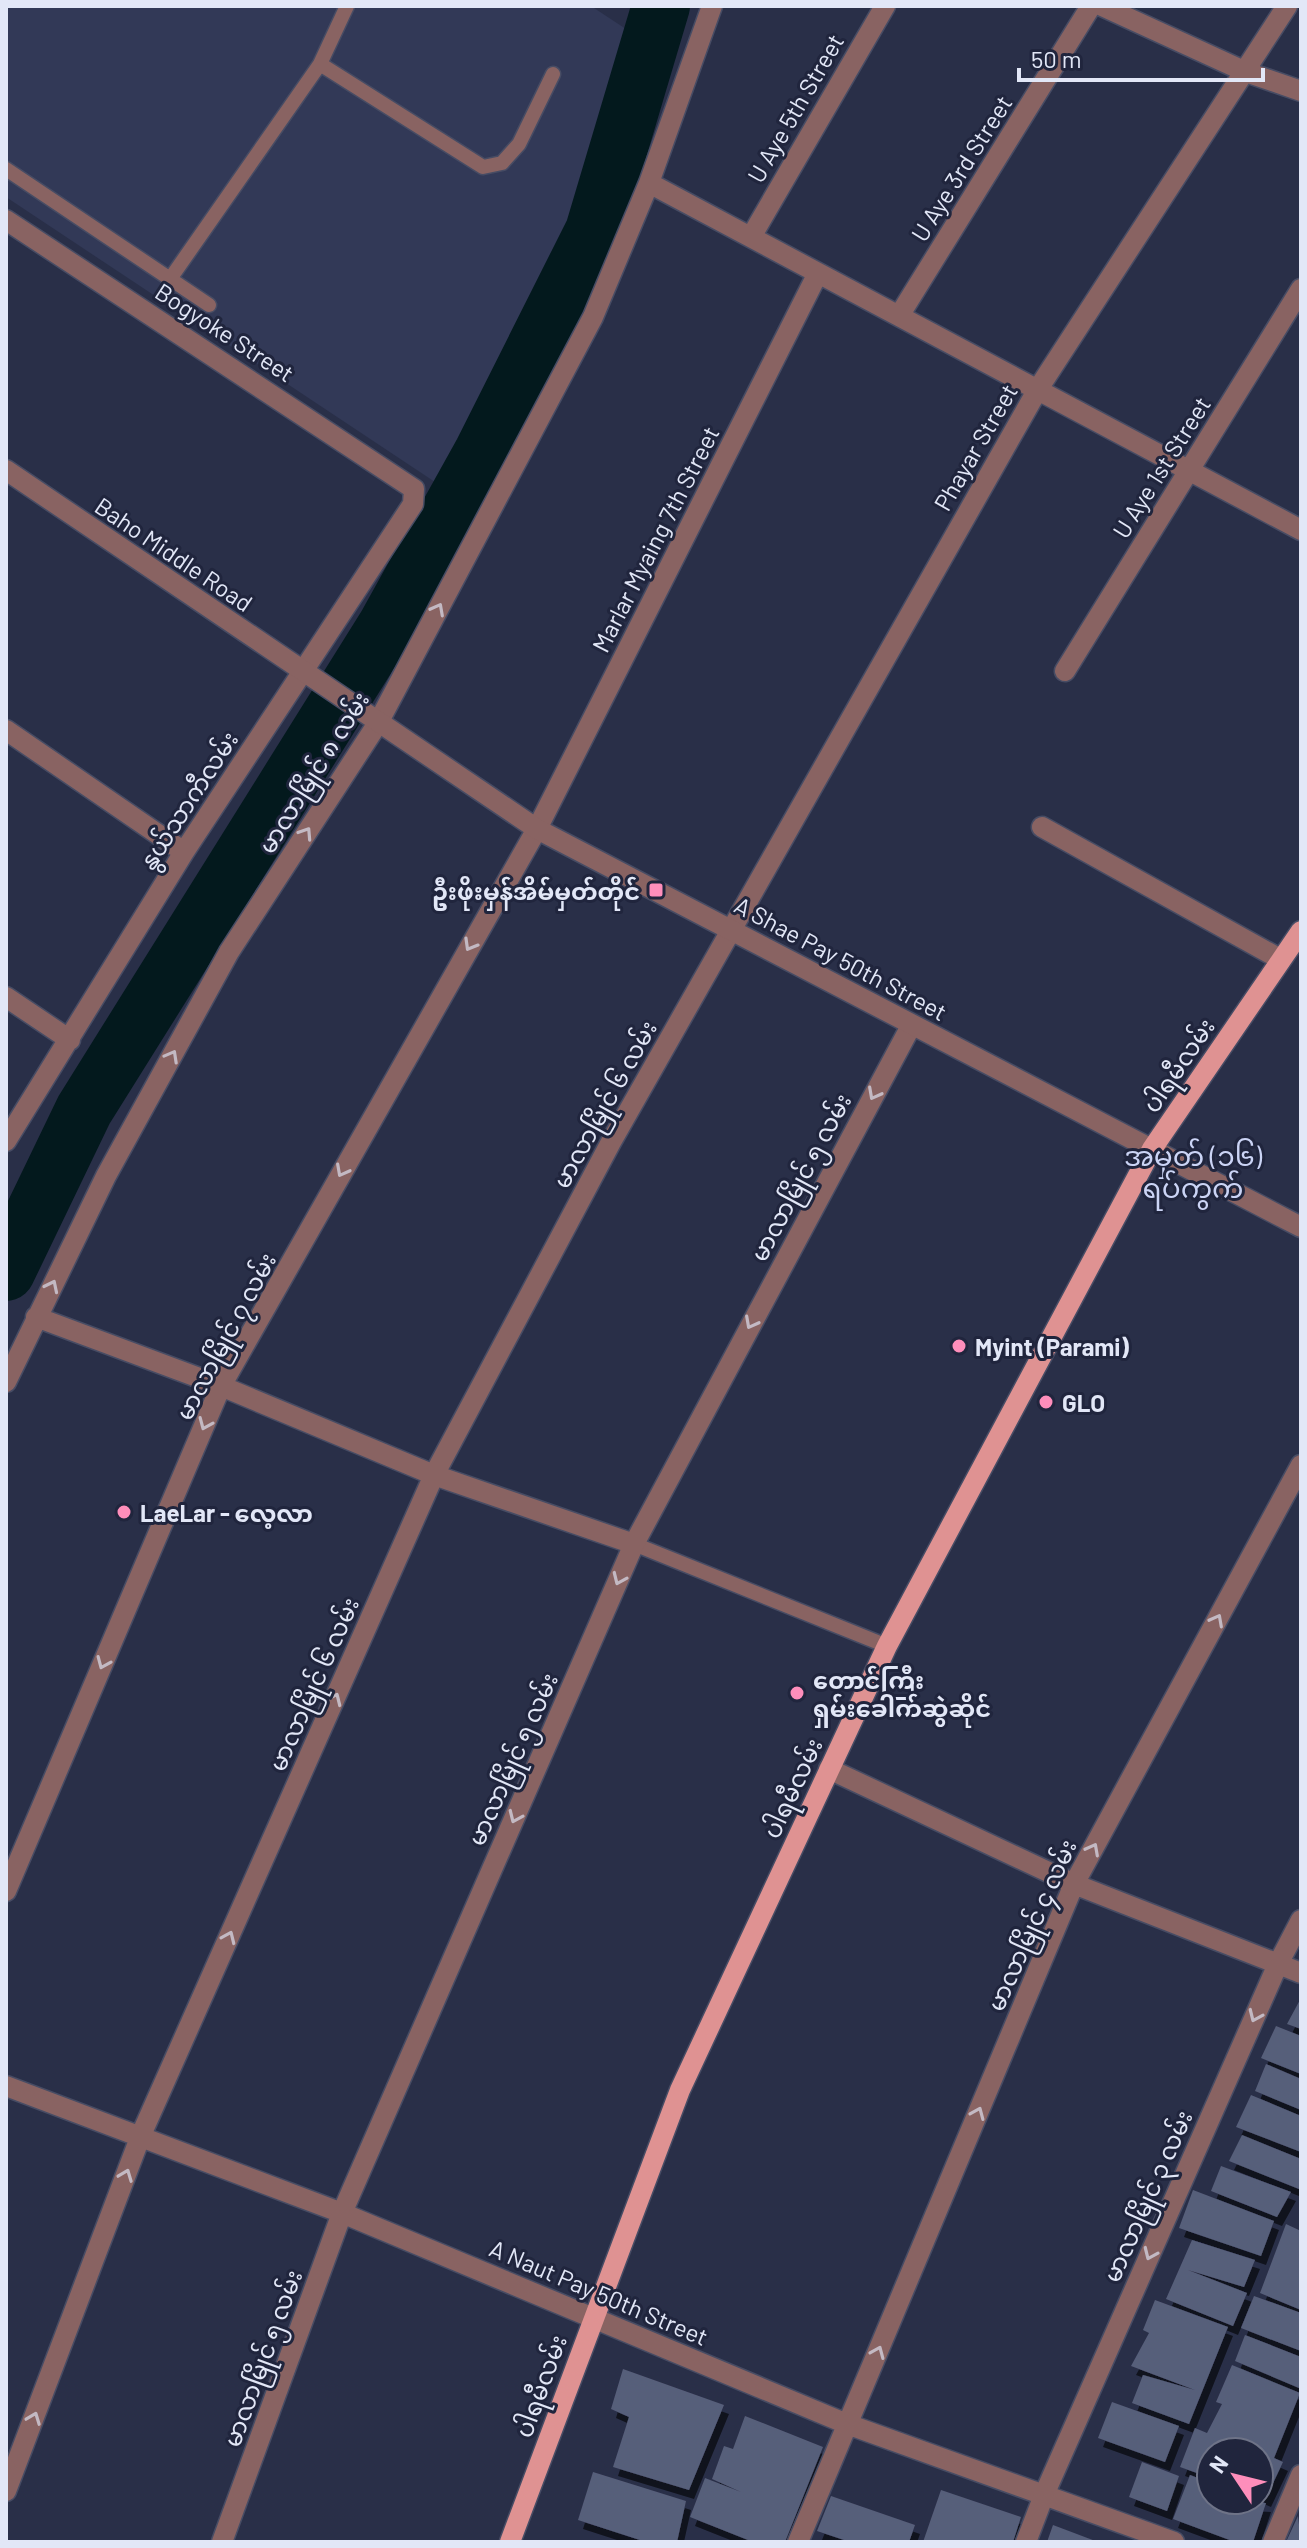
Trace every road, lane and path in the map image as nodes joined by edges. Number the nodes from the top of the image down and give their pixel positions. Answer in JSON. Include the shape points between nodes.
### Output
{"nodes":[{"id":1,"x":347,"y":6,"type":"edge"},
{"id":2,"x":712,"y":6,"type":"edge"},
{"id":3,"x":885,"y":6,"type":"edge"},
{"id":4,"x":1091,"y":6,"type":"edge"},
{"id":5,"x":1102,"y":6,"type":"edge"},
{"id":6,"x":1287,"y":6,"type":"edge"},
{"id":7,"x":320,"y":64,"type":"junction"},
{"id":8,"x":1246,"y":72,"type":"junction"},
{"id":9,"x":553,"y":74,"type":"dead end"},
{"id":10,"x":1301,"y":91,"type":"edge"},
{"id":11,"x":6,"y":169,"type":"edge"},
{"id":12,"x":649,"y":183,"type":"junction"},
{"id":13,"x":6,"y":220,"type":"edge"},
{"id":14,"x":751,"y":237,"type":"junction"},
{"id":15,"x":818,"y":273,"type":"junction"},
{"id":16,"x":170,"y":279,"type":"junction"},
{"id":17,"x":1301,"y":289,"type":"edge"},
{"id":18,"x":209,"y":305,"type":"dead end"},
{"id":19,"x":899,"y":316,"type":"junction"},
{"id":20,"x":1038,"y":389,"type":"junction"},
{"id":21,"x":6,"y":470,"type":"edge"},
{"id":22,"x":1189,"y":470,"type":"junction"},
{"id":23,"x":414,"y":489,"type":"joint"},
{"id":24,"x":1301,"y":530,"type":"edge"},
{"id":25,"x":1065,"y":671,"type":"dead end"},
{"id":26,"x":307,"y":676,"type":"junction"},
{"id":27,"x":372,"y":720,"type":"junction"},
{"id":28,"x":6,"y":730,"type":"edge"},
{"id":29,"x":1042,"y":827,"type":"dead end"},
{"id":30,"x":537,"y":829,"type":"junction"},
{"id":31,"x":184,"y":852,"type":"junction"},
{"id":32,"x":731,"y":928,"type":"junction"},
{"id":33,"x":1301,"y":931,"type":"edge"},
{"id":34,"x":1280,"y":959,"type":"junction"},
{"id":35,"x":6,"y":997,"type":"edge"},
{"id":36,"x":911,"y":1026,"type":"junction"},
{"id":37,"x":70,"y":1040,"type":"junction"},
{"id":38,"x":6,"y":1141,"type":"edge"},
{"id":39,"x":1152,"y":1149,"type":"junction"},
{"id":40,"x":1301,"y":1227,"type":"edge"},
{"id":41,"x":36,"y":1317,"type":"junction"},
{"id":42,"x":6,"y":1382,"type":"edge"},
{"id":43,"x":221,"y":1386,"type":"junction"},
{"id":44,"x":1301,"y":1465,"type":"edge"},
{"id":45,"x":434,"y":1475,"type":"junction"},
{"id":46,"x":634,"y":1544,"type":"junction"},
{"id":47,"x":887,"y":1646,"type":"junction"},
{"id":48,"x":829,"y":1769,"type":"junction"},
{"id":49,"x":1074,"y":1884,"type":"junction"},
{"id":50,"x":6,"y":1891,"type":"edge"},
{"id":51,"x":1301,"y":1920,"type":"edge"},
{"id":52,"x":1278,"y":1964,"type":"junction"},
{"id":53,"x":1301,"y":1973,"type":"edge"},
{"id":54,"x":6,"y":2086,"type":"edge"},
{"id":55,"x":141,"y":2135,"type":"junction"},
{"id":56,"x":342,"y":2213,"type":"junction"},
{"id":57,"x":593,"y":2317,"type":"junction"},
{"id":58,"x":847,"y":2424,"type":"junction"},
{"id":59,"x":1301,"y":2475,"type":"edge"},
{"id":60,"x":6,"y":2491,"type":"edge"},
{"id":61,"x":1044,"y":2495,"type":"junction"},
{"id":62,"x":222,"y":2542,"type":"edge"},
{"id":63,"x":510,"y":2542,"type":"edge"},
{"id":64,"x":798,"y":2542,"type":"edge"},
{"id":65,"x":1026,"y":2542,"type":"edge"},
{"id":66,"x":1174,"y":2542,"type":"edge"},
{"id":67,"x":1273,"y":2542,"type":"edge"}],
"edges":[{"from":1,"to":7,"type":"lane"},
{"from":2,"to":12,"type":"street","name":"မာလာမြိုင် ၈ လမ်း"},
{"from":3,"to":14,"type":"street","name":"U Aye 5th Street"},
{"from":4,"to":19,"type":"street","name":"U Aye 3rd Street"},
{"from":5,"to":8,"type":"street"},
{"from":6,"to":8,"type":"street","name":"Phayar Street"},
{"from":7,"to":9,"type":"lane","via":[[483,167],[502,163],[519,144]]},
{"from":7,"to":16,"type":"lane"},
{"from":8,"to":10,"type":"street"},
{"from":8,"to":20,"type":"street","name":"Phayar Street"},
{"from":11,"to":16,"type":"lane"},
{"from":12,"to":14,"type":"street"},
{"from":27,"to":12,"type":"street","name":"မာလာမြိုင် ၈ လမ်း","one_way":true,"via":[[593,317]]},
{"from":13,"to":23,"type":"street","name":"Bogyoke Street"},
{"from":14,"to":15,"type":"street"},
{"from":15,"to":19,"type":"street"},
{"from":15,"to":30,"type":"street","name":"Marlar Myaing 7th Street"},
{"from":16,"to":18,"type":"lane"},
{"from":17,"to":22,"type":"street","name":"U Aye 1st Street"},
{"from":19,"to":20,"type":"street"},
{"from":20,"to":22,"type":"street"},
{"from":20,"to":32,"type":"street","name":"Phayar Street"},
{"from":21,"to":26,"type":"street","name":"Baho Middle Road"},
{"from":22,"to":24,"type":"street"},
{"from":22,"to":25,"type":"street","name":"U Aye 1st Street"},
{"from":23,"to":26,"type":"street","name":"နွယ်သာကီလမ်း","via":[[413,504]]},
{"from":26,"to":27,"type":"street","name":"Baho Middle Road"},
{"from":26,"to":31,"type":"street","name":"နွယ်သာကီလမ်း"},
{"from":27,"to":30,"type":"street","name":"A Shae Pay 50th Street"},
{"from":41,"to":27,"type":"street","name":"မာလာမြိုင် ၈ လမ်း","one_way":true,"via":[[106,1176],[229,952]]},
{"from":28,"to":31,"type":"street"},
{"from":29,"to":34,"type":"street"},
{"from":30,"to":32,"type":"street","name":"A Shae Pay 50th Street"},
{"from":30,"to":43,"type":"street","name":"မာလာမြိုင် ၇ လမ်း","one_way":true},
{"from":31,"to":37,"type":"street","name":"နွယ်သာကီလမ်း"},
{"from":32,"to":36,"type":"street","name":"A Shae Pay 50th Street"},
{"from":32,"to":45,"type":"street","name":"မာလာမြိုင် ၆ လမ်း"},
{"from":33,"to":34,"type":"main road","name":"ပါရမီလမ်း"},
{"from":34,"to":39,"type":"main road","name":"ပါရမီလမ်း"},
{"from":35,"to":37,"type":"street"},
{"from":36,"to":39,"type":"street","name":"A Shae Pay 50th Street"},
{"from":36,"to":46,"type":"street","name":"မာလာမြိုင် ၅ လမ်း","one_way":true},
{"from":37,"to":38,"type":"street","name":"နွယ်သာကီလမ်း"},
{"from":39,"to":40,"type":"street","name":"A Shae Pay 50th Street"},
{"from":39,"to":47,"type":"main road","name":"ပါရမီလမ်း"},
{"from":41,"to":42,"type":"street","name":"မာလာမြိုင် ၈ လမ်း"},
{"from":41,"to":43,"type":"street"},
{"from":43,"to":45,"type":"street"},
{"from":43,"to":50,"type":"street","name":"မာလာမြိုင် ၇ လမ်း","one_way":true},
{"from":49,"to":44,"type":"street","name":"မာလာမြိုင် ၄ လမ်း","one_way":true},
{"from":45,"to":46,"type":"street"},
{"from":55,"to":45,"type":"street","name":"မာလာမြိုင် ၆ လမ်း","one_way":true},
{"from":46,"to":47,"type":"lane"},
{"from":46,"to":56,"type":"street","name":"မာလာမြိုင် ၅ လမ်း","one_way":true},
{"from":47,"to":48,"type":"main road","name":"ပါရမီလမ်း"},
{"from":48,"to":49,"type":"street"},
{"from":48,"to":57,"type":"main road","name":"ပါရမီလမ်း","via":[[680,2090]]},
{"from":49,"to":52,"type":"street"},
{"from":58,"to":49,"type":"street","name":"မာလာမြိုင် ၄ လမ်း","one_way":true},
{"from":51,"to":52,"type":"street","name":"မာလာမြိုင် ၃ လမ်း"},
{"from":52,"to":53,"type":"street"},
{"from":52,"to":61,"type":"street","name":"မာလာမြိုင် ၃ လမ်း","one_way":true},
{"from":54,"to":55,"type":"street","name":"A Naut Pay 50th Street"},
{"from":55,"to":56,"type":"street","name":"A Naut Pay 50th Street"},
{"from":60,"to":55,"type":"street","name":"မာလာမြိုင် ၆ လမ်း","one_way":true},
{"from":56,"to":57,"type":"street","name":"A Naut Pay 50th Street"},
{"from":56,"to":62,"type":"street","name":"မာလာမြိုင် ၅ လမ်း"},
{"from":57,"to":58,"type":"street","name":"A Naut Pay 50th Street"},
{"from":57,"to":63,"type":"main road","name":"ပါရမီလမ်း"},
{"from":58,"to":61,"type":"street","name":"A Naut Pay 50th Street"},
{"from":58,"to":64,"type":"street","name":"မာလာမြိုင် ၄ လမ်း"},
{"from":59,"to":67,"type":"street"},
{"from":61,"to":65,"type":"street","name":"မာလာမြိုင် ၃ လမ်း"},
{"from":61,"to":66,"type":"street","name":"A Naut Pay 50th Street"}]}
